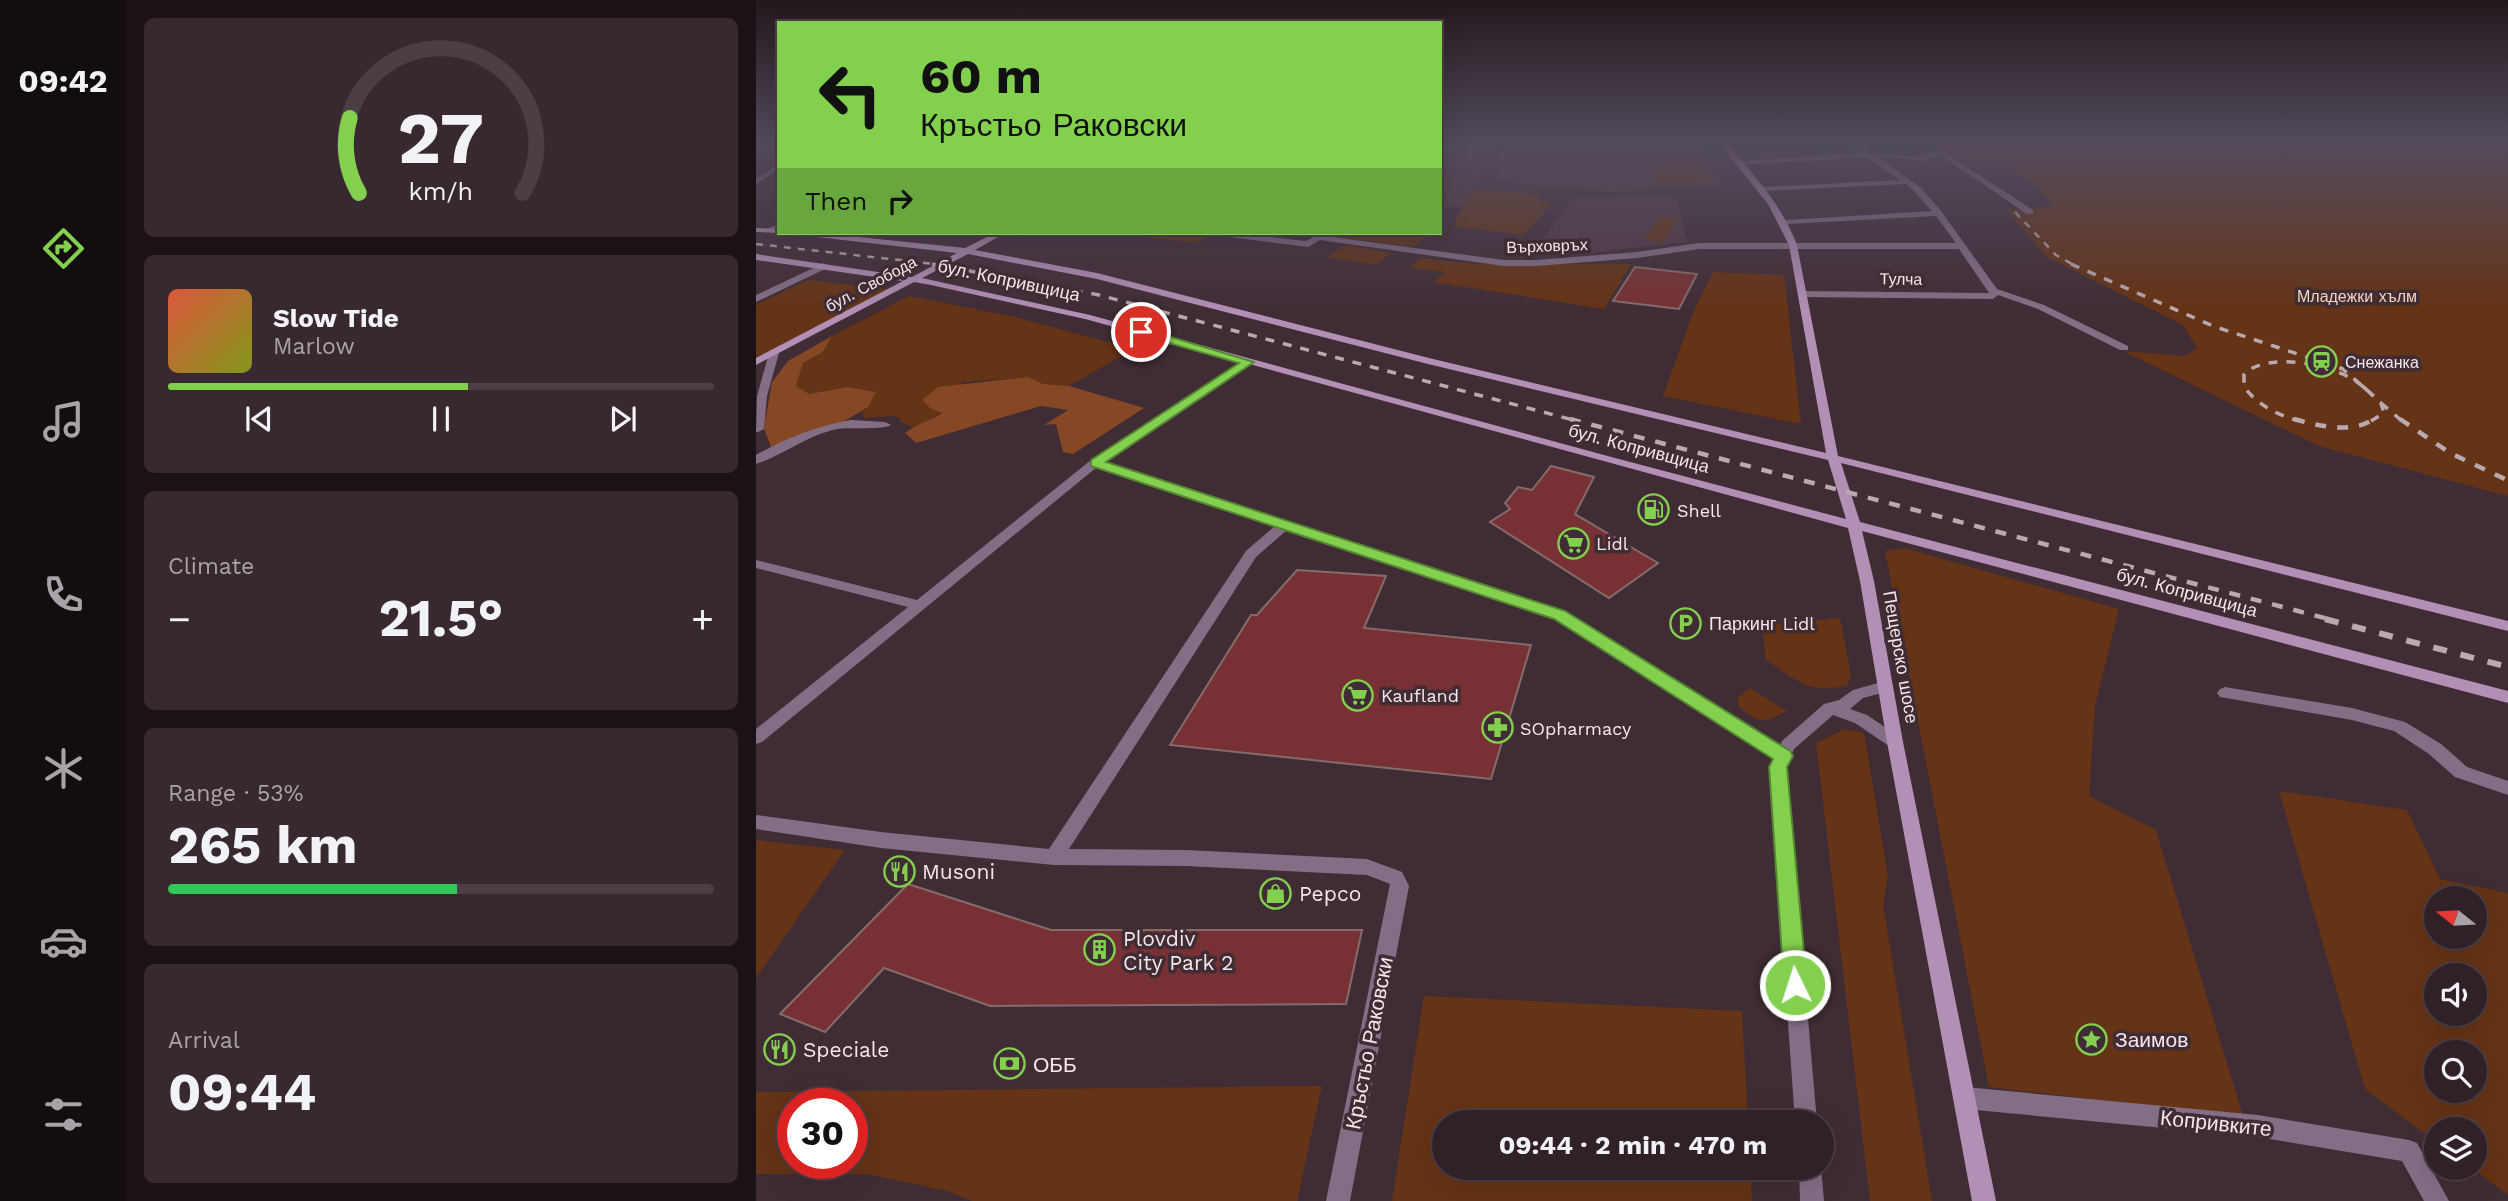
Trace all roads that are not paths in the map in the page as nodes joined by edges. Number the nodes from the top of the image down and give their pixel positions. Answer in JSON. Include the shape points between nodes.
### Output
{"nodes":[{"id":1,"x":1769,"y":199,"type":"edge"},
{"id":2,"x":1925,"y":199,"type":"edge"},
{"id":3,"x":2011,"y":199,"type":"edge"},
{"id":4,"x":2030,"y":212,"type":"dead end"},
{"id":5,"x":1938,"y":213,"type":"junction"},
{"id":6,"x":1786,"y":222,"type":"junction"},
{"id":7,"x":777,"y":227,"type":"edge"},
{"id":8,"x":756,"y":229,"type":"edge"},
{"id":9,"x":767,"y":230,"type":"junction"},
{"id":10,"x":777,"y":231,"type":"edge"},
{"id":11,"x":817,"y":235,"type":"edge"},
{"id":12,"x":997,"y":235,"type":"edge"},
{"id":13,"x":1238,"y":235,"type":"edge"},
{"id":14,"x":1793,"y":245,"type":"junction"},
{"id":15,"x":1962,"y":246,"type":"junction"},
{"id":16,"x":965,"y":251,"type":"junction"},
{"id":17,"x":756,"y":257,"type":"edge"},
{"id":18,"x":824,"y":266,"type":"junction"},
{"id":19,"x":914,"y":279,"type":"junction"},
{"id":20,"x":1994,"y":291,"type":"junction"},
{"id":21,"x":1802,"y":294,"type":"junction"},
{"id":22,"x":756,"y":299,"type":"edge"},
{"id":23,"x":2124,"y":348,"type":"dead end"},
{"id":24,"x":774,"y":353,"type":"junction"},
{"id":25,"x":756,"y":362,"type":"edge"},
{"id":26,"x":1248,"y":362,"type":"junction"},
{"id":27,"x":884,"y":425,"type":"dead end"},
{"id":28,"x":758,"y":429,"type":"dead end"},
{"id":29,"x":1833,"y":458,"type":"junction"},
{"id":30,"x":756,"y":460,"type":"edge"},
{"id":31,"x":1096,"y":463,"type":"junction"},
{"id":32,"x":1286,"y":524,"type":"junction"},
{"id":33,"x":1854,"y":524,"type":"junction"},
{"id":34,"x":756,"y":564,"type":"edge"},
{"id":35,"x":920,"y":605,"type":"junction"},
{"id":36,"x":2508,"y":626,"type":"edge"},
{"id":37,"x":1885,"y":687,"type":"junction"},
{"id":38,"x":2225,"y":692,"type":"dead end"},
{"id":39,"x":2508,"y":697,"type":"edge"},
{"id":40,"x":1830,"y":708,"type":"junction"},
{"id":41,"x":756,"y":738,"type":"edge"},
{"id":42,"x":1895,"y":741,"type":"junction"},
{"id":43,"x":1783,"y":756,"type":"junction"},
{"id":44,"x":2508,"y":788,"type":"edge"},
{"id":45,"x":756,"y":822,"type":"edge"},
{"id":46,"x":1054,"y":857,"type":"junction"},
{"id":47,"x":1965,"y":1098,"type":"junction"},
{"id":48,"x":1805,"y":1110,"type":"edge"},
{"id":49,"x":1811,"y":1180,"type":"edge"},
{"id":50,"x":1338,"y":1201,"type":"edge"},
{"id":51,"x":1812,"y":1201,"type":"edge"},
{"id":52,"x":1983,"y":1201,"type":"edge"},
{"id":53,"x":2437,"y":1201,"type":"edge"}],
"edges":[{"from":1,"to":6,"type":"main road","name":"Пещерско шосе"},
{"from":2,"to":5,"type":"street"},
{"from":3,"to":4,"type":"street"},
{"from":5,"to":6,"type":"street"},
{"from":5,"to":15,"type":"street"},
{"from":6,"to":14,"type":"main road","name":"Пещерско шосе"},
{"from":7,"to":9,"type":"street"},
{"from":8,"to":9,"type":"main road"},
{"from":9,"to":10,"type":"main road"},
{"from":11,"to":16,"type":"main road","name":"бул. Копривщица"},
{"from":12,"to":16,"type":"main road","name":"бул. Свобода"},
{"from":13,"to":14,"type":"street","name":"Върховръх","via":[[1308,244],[1318,237],[1504,263],[1699,246]]},
{"from":14,"to":15,"type":"street","name":"Върховръх"},
{"from":14,"to":21,"type":"main road","name":"Пещерско шосе"},
{"from":15,"to":20,"type":"street"},
{"from":16,"to":19,"type":"main road","name":"бул. Свобода"},
{"from":16,"to":29,"type":"main road","name":"бул. Копривщица","via":[[1097,276]]},
{"from":17,"to":18,"type":"main road","name":"бул. Копривщица"},
{"from":18,"to":19,"type":"main road","name":"бул. Копривщица"},
{"from":18,"to":22,"type":"street"},
{"from":19,"to":24,"type":"main road","name":"бул. Свобода"},
{"from":19,"to":26,"type":"main road","name":"бул. Копривщица","via":[[1042,306]]},
{"from":20,"to":21,"type":"street","name":"Тулча","via":[[1993,296]]},
{"from":20,"to":23,"type":"street","via":[[2041,307]]},
{"from":21,"to":29,"type":"main road","name":"Пещерско шосе"},
{"from":24,"to":25,"type":"main road","name":"бул. Свобода"},
{"from":24,"to":28,"type":"street"},
{"from":26,"to":31,"type":"street"},
{"from":26,"to":33,"type":"main road","name":"бул. Копривщица"},
{"from":27,"to":30,"type":"street","via":[[869,422],[809,433]]},
{"from":29,"to":33,"type":"main road","name":"Пещерско шосе"},
{"from":29,"to":36,"type":"main road","name":"бул. Копривщица"},
{"from":31,"to":32,"type":"street"},
{"from":31,"to":35,"type":"street"},
{"from":32,"to":43,"type":"street","via":[[1559,615]]},
{"from":32,"to":46,"type":"street","via":[[1251,554]]},
{"from":33,"to":37,"type":"main road","name":"Пещерско шосе"},
{"from":33,"to":39,"type":"main road","name":"бул. Копривщица"},
{"from":34,"to":35,"type":"street"},
{"from":35,"to":41,"type":"street"},
{"from":37,"to":40,"type":"street"},
{"from":37,"to":42,"type":"main road","name":"Пещерско шосе"},
{"from":38,"to":44,"type":"street","via":[[2399,726],[2460,772]]},
{"from":40,"to":42,"type":"street","via":[[1861,719]]},
{"from":40,"to":43,"type":"street","via":[[1788,745]]},
{"from":42,"to":47,"type":"main road","name":"Пещерско шосе"},
{"from":43,"to":48,"type":"street","via":[[1778,767]]},
{"from":45,"to":46,"type":"street"},
{"from":46,"to":50,"type":"street","name":"Кръстьо Раковски","via":[[1367,867],[1396,878],[1400,886]]},
{"from":47,"to":52,"type":"main road","name":"Пещерско шосе"},
{"from":47,"to":53,"type":"street","name":"Копривките","via":[[2258,1126],[2409,1151]]},
{"from":49,"to":51,"type":"street"}]}
